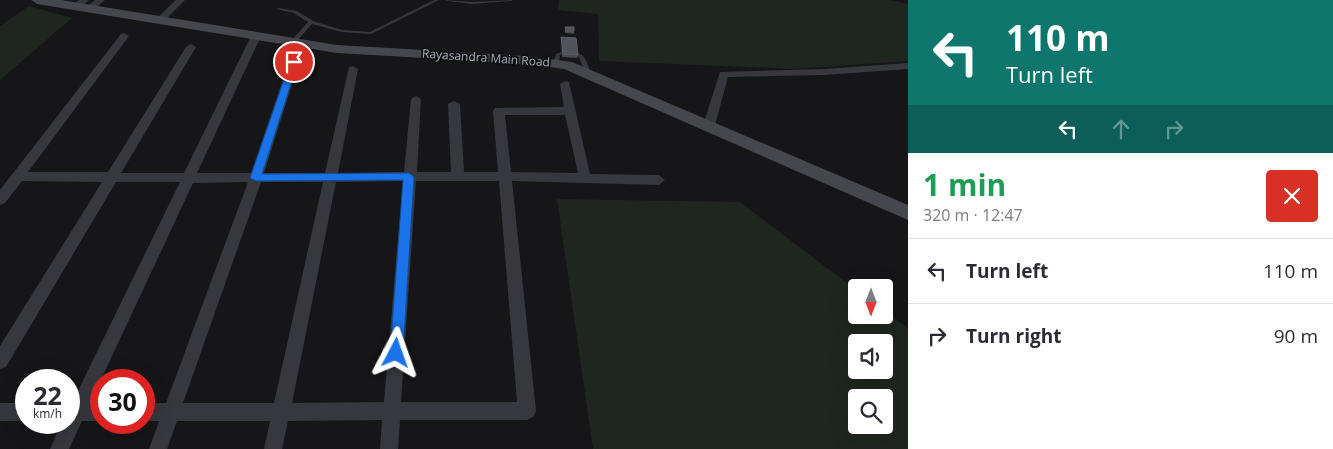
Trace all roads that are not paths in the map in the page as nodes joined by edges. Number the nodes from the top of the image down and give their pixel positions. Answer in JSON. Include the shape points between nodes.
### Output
{"nodes":[{"id":1,"x":37,"y":0,"type":"edge"},
{"id":2,"x":181,"y":0,"type":"edge"},
{"id":3,"x":437,"y":0,"type":"edge"},
{"id":4,"x":447,"y":0,"type":"edge"},
{"id":5,"x":511,"y":0,"type":"edge"},
{"id":6,"x":87,"y":4,"type":"edge"},
{"id":7,"x":278,"y":9,"type":"dead end"},
{"id":8,"x":159,"y":21,"type":"junction"},
{"id":9,"x":311,"y":22,"type":"junction"},
{"id":10,"x":124,"y":36,"type":"dead end"},
{"id":11,"x":256,"y":36,"type":"junction"},
{"id":12,"x":293,"y":42,"type":"junction"},
{"id":13,"x":191,"y":47,"type":"dead end"},
{"id":14,"x":577,"y":54,"type":"edge"},
{"id":15,"x":294,"y":62,"type":"dead end"},
{"id":16,"x":908,"y":66,"type":"edge"},
{"id":17,"x":353,"y":69,"type":"dead end"},
{"id":18,"x":588,"y":73,"type":"junction"},
{"id":19,"x":565,"y":84,"type":"dead end"},
{"id":20,"x":416,"y":99,"type":"dead end"},
{"id":21,"x":454,"y":104,"type":"dead end"},
{"id":22,"x":570,"y":111,"type":"junction"},
{"id":23,"x":709,"y":125,"type":"junction"},
{"id":24,"x":18,"y":176,"type":"junction"},
{"id":25,"x":458,"y":176,"type":"junction"},
{"id":26,"x":505,"y":176,"type":"junction"},
{"id":27,"x":113,"y":177,"type":"junction"},
{"id":28,"x":331,"y":177,"type":"junction"},
{"id":29,"x":409,"y":177,"type":"junction"},
{"id":30,"x":190,"y":178,"type":"junction"},
{"id":31,"x":256,"y":178,"type":"junction"},
{"id":32,"x":585,"y":178,"type":"junction"},
{"id":33,"x":659,"y":180,"type":"dead end"},
{"id":34,"x":0,"y":200,"type":"edge"},
{"id":35,"x":908,"y":213,"type":"edge"},
{"id":36,"x":0,"y":361,"type":"edge"},
{"id":37,"x":80,"y":398,"type":"edge"},
{"id":38,"x":392,"y":411,"type":"junction"},
{"id":39,"x":0,"y":412,"type":"edge"},
{"id":40,"x":15,"y":412,"type":"edge"},
{"id":41,"x":155,"y":412,"type":"edge"},
{"id":42,"x":170,"y":412,"type":"junction"},
{"id":43,"x":281,"y":412,"type":"junction"},
{"id":44,"x":65,"y":434,"type":"edge"},
{"id":45,"x":60,"y":449,"type":"edge"},
{"id":46,"x":158,"y":449,"type":"edge"},
{"id":47,"x":273,"y":449,"type":"edge"},
{"id":48,"x":389,"y":449,"type":"edge"}],
"edges":[{"from":1,"to":6,"type":"street","name":"Rayasandra Main Road"},
{"from":2,"to":8,"type":"street"},
{"from":3,"to":9,"type":"lane","via":[[371,33],[342,32]]},
{"from":4,"to":5,"type":"lane","via":[[472,3]]},
{"from":6,"to":8,"type":"street","name":"Rayasandra Main Road"},
{"from":7,"to":9,"type":"lane","via":[[296,12]]},
{"from":8,"to":11,"type":"street","name":"Rayasandra Main Road"},
{"from":9,"to":12,"type":"lane"},
{"from":10,"to":24,"type":"street"},
{"from":11,"to":12,"type":"street","name":"Rayasandra Main Road"},
{"from":11,"to":30,"type":"street"},
{"from":12,"to":18,"type":"street","name":"Rayasandra Main Road","via":[[337,49],[559,58]]},
{"from":13,"to":27,"type":"street"},
{"from":14,"to":18,"type":"lane"},
{"from":15,"to":31,"type":"street"},
{"from":16,"to":23,"type":"street","via":[[724,74]]},
{"from":17,"to":28,"type":"street"},
{"from":18,"to":23,"type":"street","name":"Rayasandra Main Road"},
{"from":19,"to":22,"type":"street"},
{"from":20,"to":29,"type":"street"},
{"from":21,"to":25,"type":"street"},
{"from":22,"to":26,"type":"street","via":[[499,111]]},
{"from":22,"to":32,"type":"street"},
{"from":23,"to":35,"type":"street","name":"Rayasandra Main Road"},
{"from":24,"to":27,"type":"street"},
{"from":24,"to":34,"type":"street"},
{"from":25,"to":26,"type":"street"},
{"from":25,"to":29,"type":"street"},
{"from":26,"to":32,"type":"street"},
{"from":26,"to":38,"type":"street","via":[[526,411]]},
{"from":27,"to":30,"type":"street"},
{"from":27,"to":36,"type":"street"},
{"from":28,"to":29,"type":"street"},
{"from":28,"to":31,"type":"street"},
{"from":28,"to":43,"type":"street"},
{"from":29,"to":38,"type":"street"},
{"from":30,"to":31,"type":"street"},
{"from":30,"to":37,"type":"street"},
{"from":31,"to":42,"type":"street"},
{"from":32,"to":33,"type":"street"},
{"from":38,"to":43,"type":"street"},
{"from":38,"to":48,"type":"street"},
{"from":39,"to":40,"type":"street"},
{"from":41,"to":42,"type":"street"},
{"from":42,"to":43,"type":"street"},
{"from":42,"to":46,"type":"street"},
{"from":43,"to":47,"type":"street"},
{"from":44,"to":45,"type":"street"}]}
